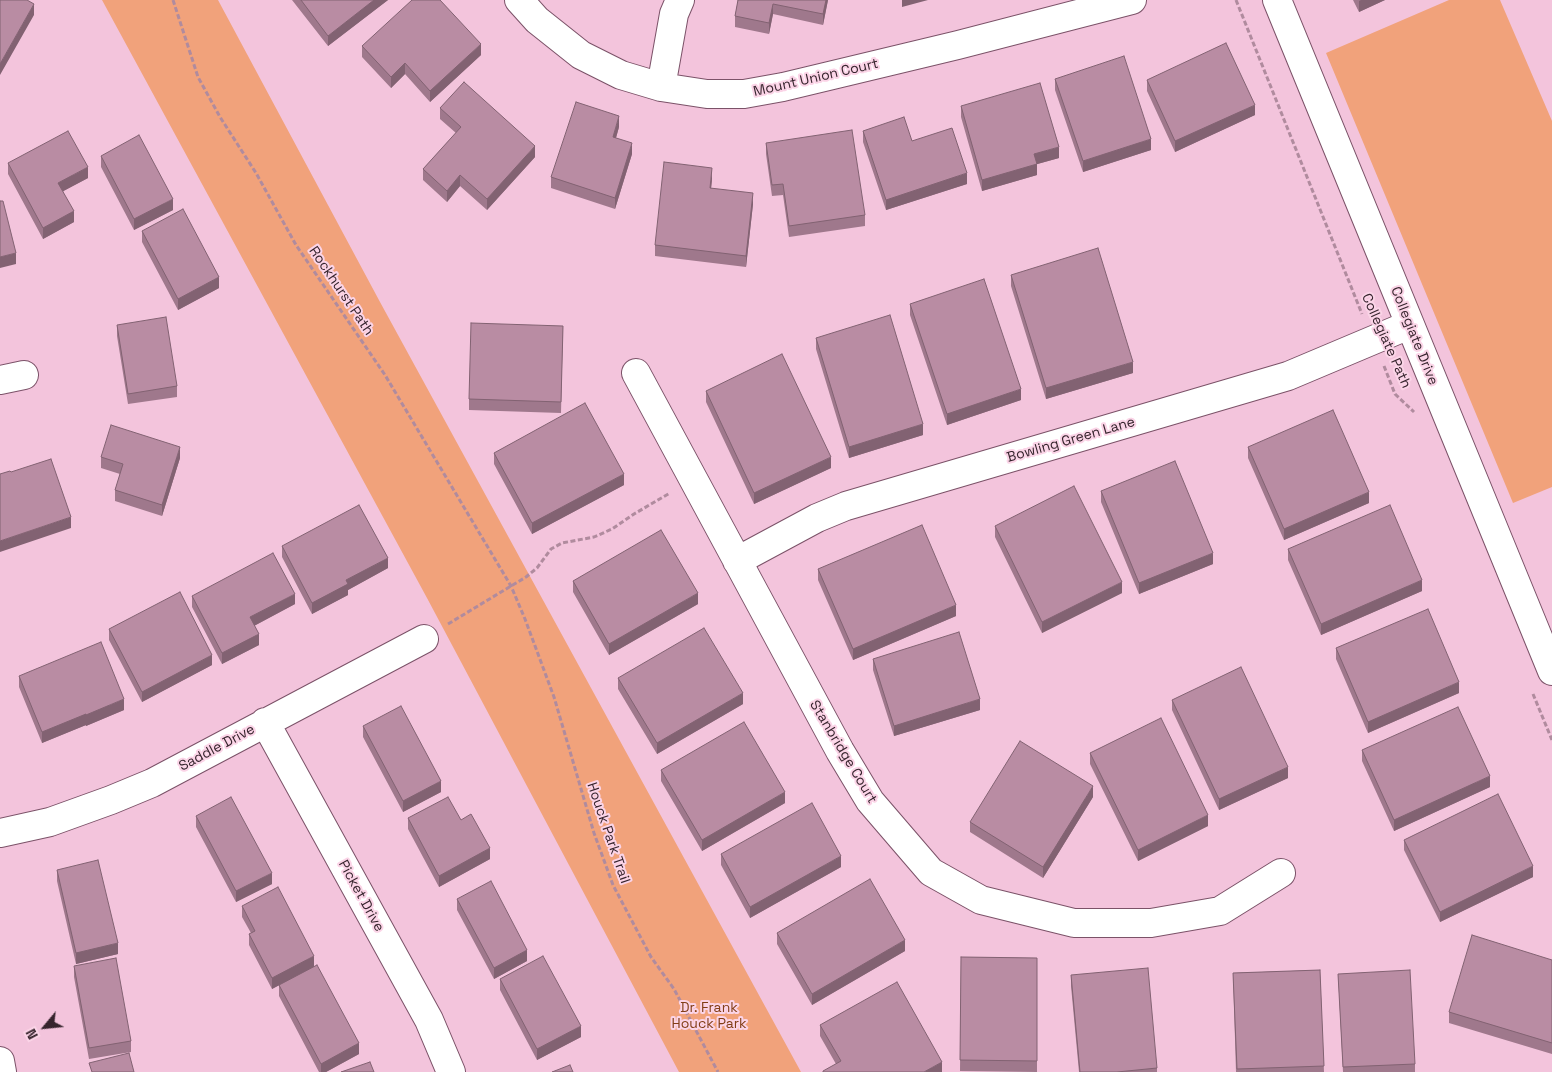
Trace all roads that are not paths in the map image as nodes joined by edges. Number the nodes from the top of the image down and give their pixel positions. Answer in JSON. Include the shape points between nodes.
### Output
{"nodes":[{"id":1,"x":519,"y":0,"type":"edge"},
{"id":2,"x":680,"y":0,"type":"edge"},
{"id":3,"x":1132,"y":0,"type":"edge"},
{"id":4,"x":1277,"y":0,"type":"edge"},
{"id":5,"x":661,"y":87,"type":"junction"},
{"id":6,"x":1409,"y":325,"type":"junction"},
{"id":7,"x":636,"y":373,"type":"dead end"},
{"id":8,"x":737,"y":561,"type":"junction"},
{"id":9,"x":424,"y":639,"type":"road end"},
{"id":10,"x":1552,"y":671,"type":"edge"},
{"id":11,"x":265,"y":722,"type":"junction"},
{"id":12,"x":0,"y":833,"type":"edge"},
{"id":13,"x":1281,"y":873,"type":"dead end"},
{"id":14,"x":0,"y":1062,"type":"edge"},
{"id":15,"x":2,"y":1072,"type":"edge"},
{"id":16,"x":451,"y":1072,"type":"edge"}],
"edges":[{"from":1,"to":5,"type":"street","name":"Mount Union Court","via":[[537,20],[582,55],[621,75]]},
{"from":2,"to":5,"type":"street","via":[[674,14]]},
{"from":3,"to":5,"type":"street","name":"Mount Union Court","via":[[783,87],[744,94],[707,94]]},
{"from":4,"to":6,"type":"street","name":"Collegiate Drive"},
{"from":6,"to":8,"type":"street","name":"Bowling Green Lane","via":[[1288,376],[846,506]]},
{"from":6,"to":10,"type":"street","name":"Collegiate Drive"},
{"from":7,"to":8,"type":"street","name":"Stanbridge Court"},
{"from":8,"to":13,"type":"street","name":"Stanbridge Court","via":[[870,801],[931,872],[981,900],[1074,923],[1152,923],[1220,911]]},
{"from":9,"to":11,"type":"street","name":"Saddle Drive"},
{"from":11,"to":12,"type":"street","name":"Saddle Drive","via":[[152,783],[119,797],[50,822]]},
{"from":11,"to":16,"type":"street","name":"Picket Drive","via":[[429,1020]]},
{"from":14,"to":15,"type":"street"}]}
